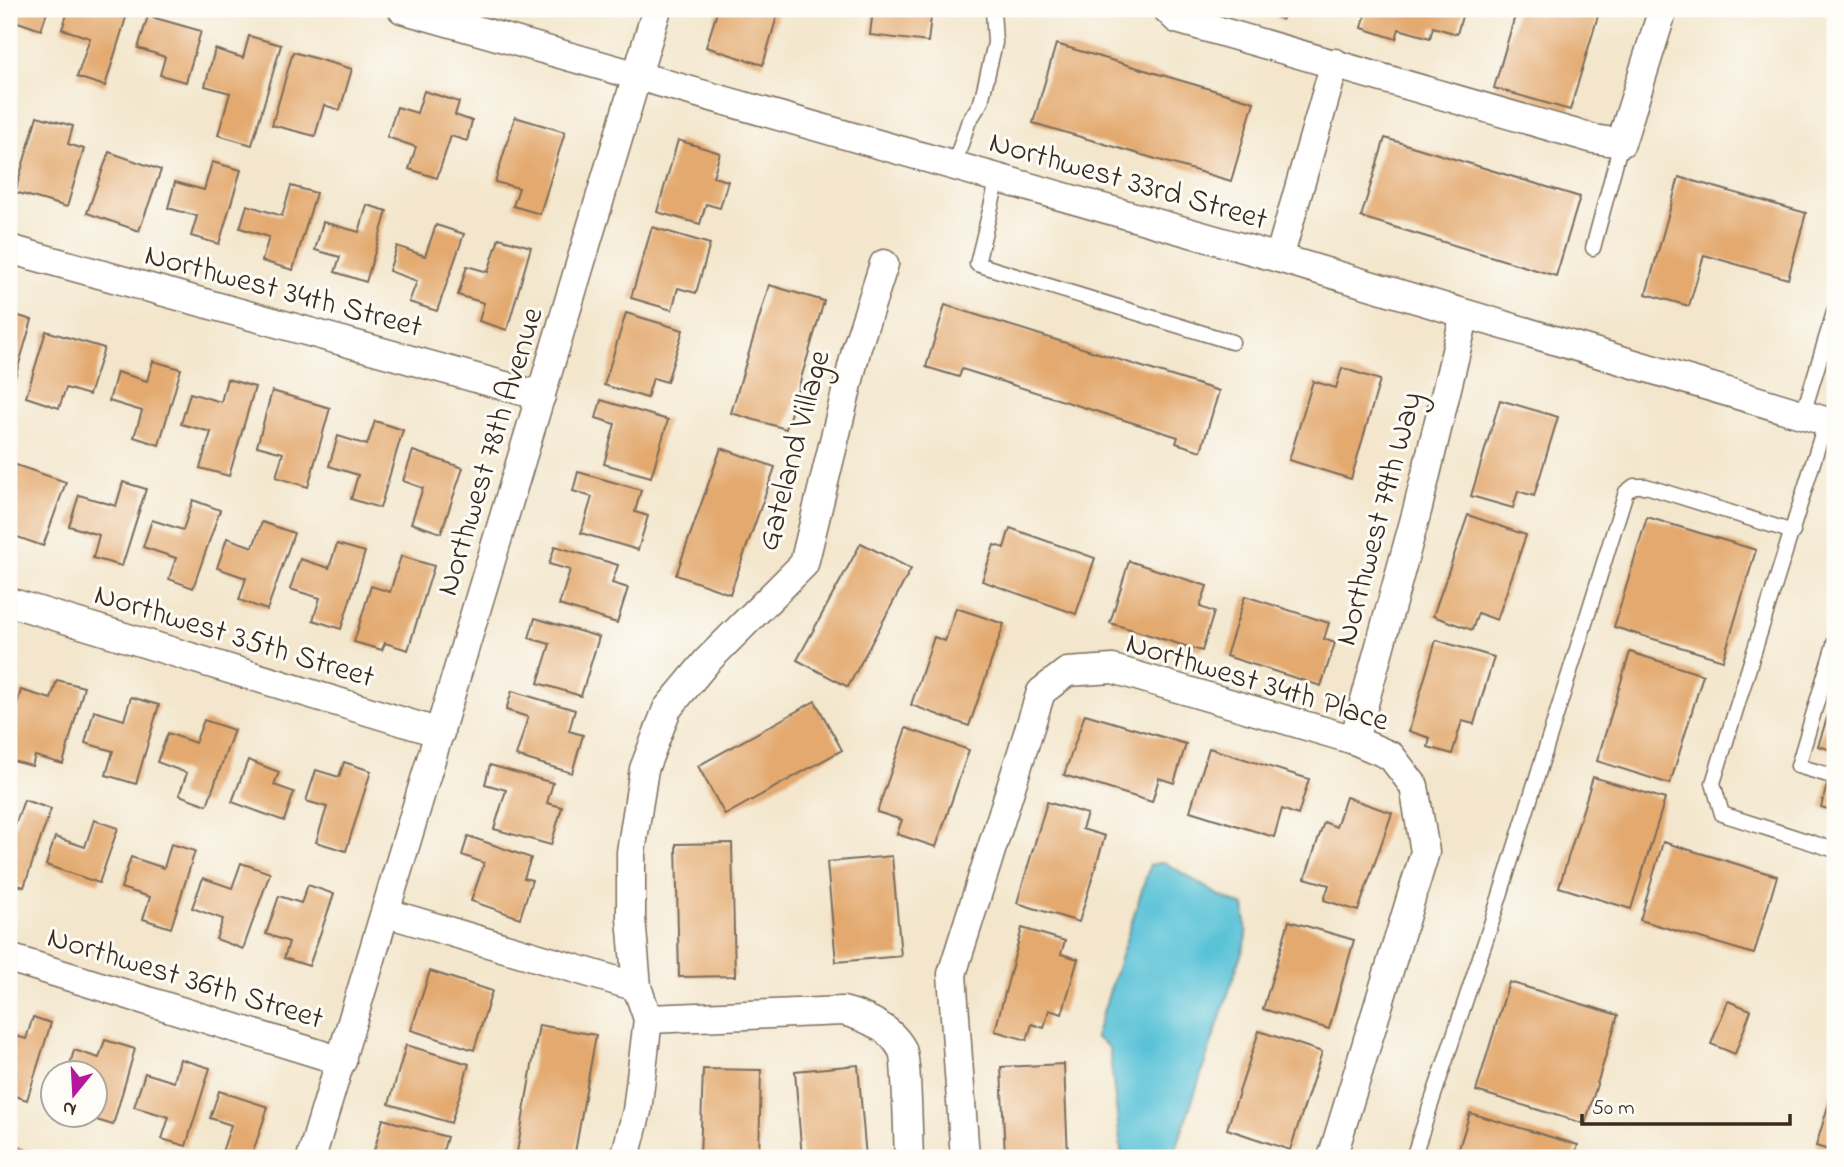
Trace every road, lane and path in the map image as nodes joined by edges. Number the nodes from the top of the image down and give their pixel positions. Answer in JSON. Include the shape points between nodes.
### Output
{"nodes":[{"id":1,"x":402,"y":9,"type":"edge"},
{"id":2,"x":657,"y":9,"type":"edge"},
{"id":3,"x":993,"y":9,"type":"edge"},
{"id":4,"x":1167,"y":9,"type":"edge"},
{"id":5,"x":1663,"y":9,"type":"edge"},
{"id":6,"x":1335,"y":63,"type":"junction"},
{"id":7,"x":636,"y":77,"type":"junction"},
{"id":8,"x":1621,"y":143,"type":"junction"},
{"id":9,"x":954,"y":166,"type":"junction"},
{"id":10,"x":998,"y":178,"type":"junction"},
{"id":11,"x":1593,"y":248,"type":"dead end"},
{"id":12,"x":9,"y":249,"type":"edge"},
{"id":13,"x":1279,"y":258,"type":"junction"},
{"id":14,"x":884,"y":264,"type":"dead end"},
{"id":15,"x":1835,"y":309,"type":"edge"},
{"id":16,"x":1465,"y":314,"type":"junction"},
{"id":17,"x":1232,"y":341,"type":"dead end"},
{"id":18,"x":541,"y":396,"type":"junction"},
{"id":19,"x":1821,"y":420,"type":"edge"},
{"id":20,"x":1793,"y":532,"type":"junction"},
{"id":21,"x":9,"y":602,"type":"edge"},
{"id":22,"x":1835,"y":641,"type":"edge"},
{"id":23,"x":440,"y":733,"type":"junction"},
{"id":24,"x":1354,"y":740,"type":"junction"},
{"id":25,"x":1835,"y":778,"type":"edge"},
{"id":26,"x":1835,"y":850,"type":"edge"},
{"id":27,"x":387,"y":913,"type":"junction"},
{"id":28,"x":9,"y":958,"type":"edge"},
{"id":29,"x":636,"y":987,"type":"junction"},
{"id":30,"x":648,"y":1019,"type":"junction"},
{"id":31,"x":342,"y":1062,"type":"junction"},
{"id":32,"x":311,"y":1158,"type":"edge"},
{"id":33,"x":625,"y":1158,"type":"edge"},
{"id":34,"x":909,"y":1158,"type":"edge"},
{"id":35,"x":964,"y":1158,"type":"edge"},
{"id":36,"x":1332,"y":1158,"type":"edge"},
{"id":37,"x":1413,"y":1158,"type":"edge"}],
"edges":[{"from":1,"to":7,"type":"street","name":"Northwest 33rd Street"},
{"from":2,"to":7,"type":"street","name":"Northwest 78th Avenue"},
{"from":3,"to":9,"type":"lane","via":[[995,44],[981,102],[968,123]]},
{"from":4,"to":6,"type":"street","via":[[1177,19]]},
{"from":5,"to":8,"type":"street"},
{"from":6,"to":8,"type":"street"},
{"from":6,"to":13,"type":"street"},
{"from":7,"to":9,"type":"street","name":"Northwest 33rd Street"},
{"from":7,"to":18,"type":"street","name":"Northwest 78th Avenue"},
{"from":8,"to":11,"type":"lane"},
{"from":9,"to":10,"type":"street","name":"Northwest 33rd Street"},
{"from":10,"to":13,"type":"street","name":"Northwest 33rd Street"},
{"from":10,"to":17,"type":"lane","via":[[977,264]]},
{"from":12,"to":18,"type":"street","name":"Northwest 34th Street"},
{"from":13,"to":16,"type":"street","name":"Northwest 33rd Street"},
{"from":14,"to":29,"type":"street","name":"Gateland Village","via":[[857,347],[804,564],[707,661],[667,709],[644,769],[631,852]]},
{"from":15,"to":19,"type":"lane"},
{"from":16,"to":19,"type":"street","name":"Northwest 33rd Street"},
{"from":16,"to":24,"type":"street","name":"Northwest 79th Way"},
{"from":18,"to":23,"type":"street","name":"Northwest 78th Avenue"},
{"from":19,"to":20,"type":"lane"},
{"from":20,"to":26,"type":"lane","via":[[1713,783],[1722,814]]},
{"from":20,"to":37,"type":"lane","via":[[1646,486],[1626,492]]},
{"from":21,"to":23,"type":"street","name":"Northwest 35th Street"},
{"from":22,"to":25,"type":"lane","via":[[1798,766]]},
{"from":23,"to":27,"type":"street","name":"Northwest 78th Avenue"},
{"from":24,"to":35,"type":"street","name":"Northwest 34th Place","via":[[1113,669],[1067,672],[1041,692],[952,974]]},
{"from":24,"to":36,"type":"street","name":"Northwest 34th Place","via":[[1391,756],[1415,786],[1425,852]]},
{"from":27,"to":29,"type":"street"},
{"from":27,"to":31,"type":"street","name":"Northwest 78th Avenue"},
{"from":28,"to":31,"type":"street","name":"Northwest 36th Street"},
{"from":29,"to":30,"type":"street","name":"Gateland Village"},
{"from":30,"to":33,"type":"street","name":"Gateland Village","via":[[637,1111]]},
{"from":30,"to":34,"type":"street","via":[[843,1011],[867,1017],[903,1050]]},
{"from":31,"to":32,"type":"street","name":"Northwest 78th Avenue"}]}
